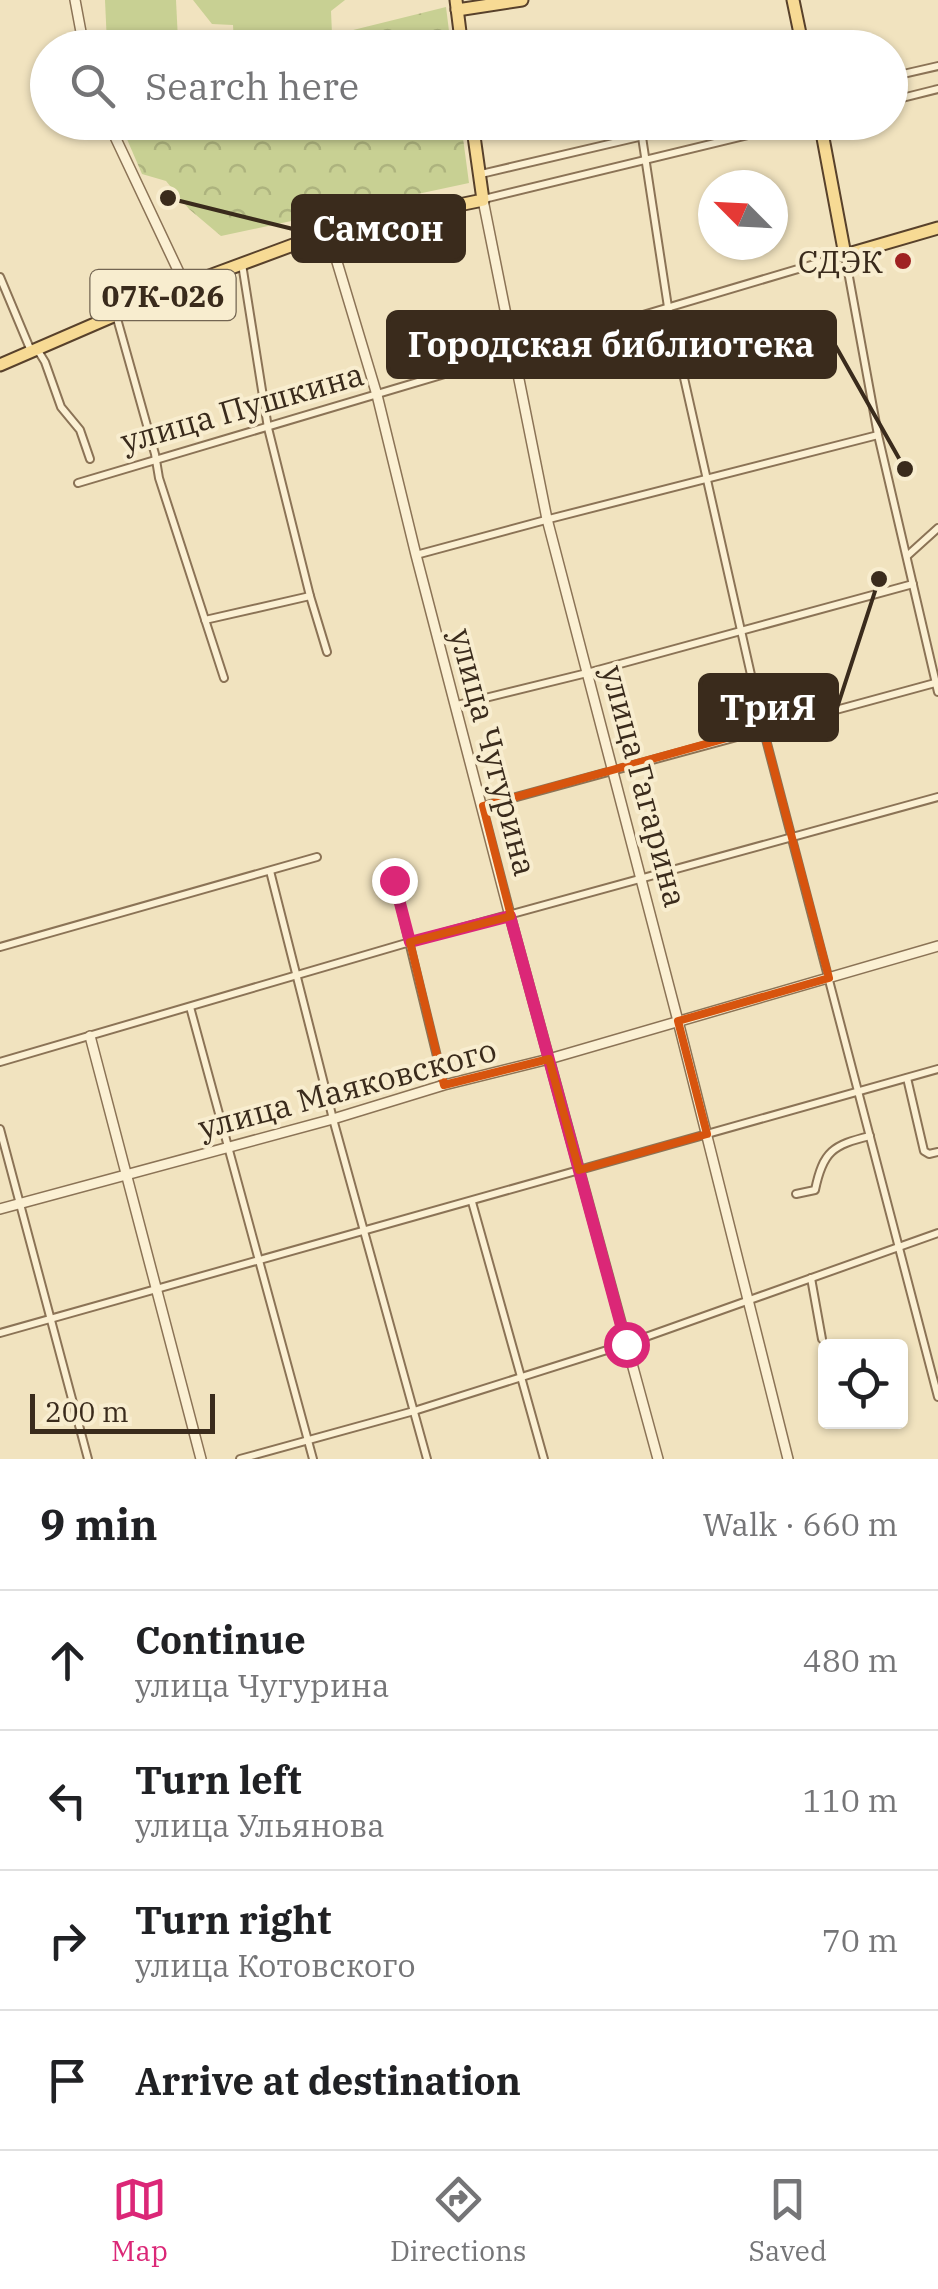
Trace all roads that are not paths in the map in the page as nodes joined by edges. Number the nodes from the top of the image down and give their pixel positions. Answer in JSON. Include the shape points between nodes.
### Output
{"nodes":[{"id":1,"x":75,"y":0,"type":"edge"},
{"id":2,"x":522,"y":0,"type":"edge"},
{"id":3,"x":792,"y":0,"type":"edge"},
{"id":4,"x":457,"y":5,"type":"edge"},
{"id":5,"x":81,"y":30,"type":"edge"},
{"id":6,"x":460,"y":30,"type":"edge"},
{"id":7,"x":799,"y":30,"type":"edge"},
{"id":8,"x":938,"y":66,"type":"edge"},
{"id":9,"x":908,"y":74,"type":"edge"},
{"id":10,"x":938,"y":89,"type":"edge"},
{"id":11,"x":908,"y":96,"type":"edge"},
{"id":12,"x":117,"y":140,"type":"edge"},
{"id":13,"x":474,"y":140,"type":"edge"},
{"id":14,"x":629,"y":140,"type":"edge"},
{"id":15,"x":643,"y":140,"type":"edge"},
{"id":16,"x":728,"y":140,"type":"edge"},
{"id":17,"x":823,"y":140,"type":"edge"},
{"id":18,"x":646,"y":160,"type":"junction"},
{"id":19,"x":479,"y":174,"type":"junction"},
{"id":20,"x":482,"y":200,"type":"junction"},
{"id":21,"x":938,"y":228,"type":"edge"},
{"id":22,"x":328,"y":232,"type":"junction"},
{"id":23,"x":845,"y":254,"type":"junction"},
{"id":24,"x":242,"y":263,"type":"junction"},
{"id":25,"x":0,"y":277,"type":"edge"},
{"id":26,"x":185,"y":285,"type":"junction"},
{"id":27,"x":668,"y":307,"type":"junction"},
{"id":28,"x":116,"y":314,"type":"junction"},
{"id":29,"x":34,"y":350,"type":"junction"},
{"id":30,"x":514,"y":354,"type":"junction"},
{"id":31,"x":0,"y":365,"type":"edge"},
{"id":32,"x":377,"y":395,"type":"junction"},
{"id":33,"x":268,"y":428,"type":"junction"},
{"id":34,"x":878,"y":436,"type":"junction"},
{"id":35,"x":90,"y":459,"type":"dead end"},
{"id":36,"x":156,"y":461,"type":"junction"},
{"id":37,"x":706,"y":479,"type":"junction"},
{"id":38,"x":78,"y":483,"type":"dead end"},
{"id":39,"x":547,"y":519,"type":"junction"},
{"id":40,"x":938,"y":528,"type":"edge"},
{"id":41,"x":416,"y":555,"type":"junction"},
{"id":42,"x":906,"y":556,"type":"junction"},
{"id":43,"x":913,"y":584,"type":"junction"},
{"id":44,"x":310,"y":596,"type":"junction"},
{"id":45,"x":206,"y":620,"type":"junction"},
{"id":46,"x":742,"y":630,"type":"junction"},
{"id":47,"x":328,"y":652,"type":"dead end"},
{"id":48,"x":588,"y":674,"type":"junction"},
{"id":49,"x":224,"y":678,"type":"dead end"},
{"id":50,"x":937,"y":686,"type":"edge"},
{"id":51,"x":457,"y":705,"type":"junction"},
{"id":52,"x":764,"y":728,"type":"junction"},
{"id":53,"x":612,"y":769,"type":"junction"},
{"id":54,"x":938,"y":797,"type":"edge"},
{"id":55,"x":483,"y":806,"type":"junction"},
{"id":56,"x":792,"y":838,"type":"junction"},
{"id":57,"x":317,"y":857,"type":"dead end"},
{"id":58,"x":270,"y":871,"type":"junction"},
{"id":59,"x":394,"y":880,"type":"dead end"},
{"id":60,"x":641,"y":880,"type":"junction"},
{"id":61,"x":510,"y":916,"type":"junction"},
{"id":62,"x":410,"y":942,"type":"junction"},
{"id":63,"x":0,"y":946,"type":"edge"},
{"id":64,"x":938,"y":946,"type":"edge"},
{"id":65,"x":297,"y":977,"type":"junction"},
{"id":66,"x":829,"y":978,"type":"junction"},
{"id":67,"x":190,"y":1007,"type":"junction"},
{"id":68,"x":678,"y":1021,"type":"junction"},
{"id":69,"x":90,"y":1036,"type":"junction"},
{"id":70,"x":549,"y":1059,"type":"junction"},
{"id":71,"x":0,"y":1062,"type":"edge"},
{"id":72,"x":938,"y":1069,"type":"edge"},
{"id":73,"x":906,"y":1078,"type":"junction"},
{"id":74,"x":444,"y":1085,"type":"junction"},
{"id":75,"x":858,"y":1092,"type":"junction"},
{"id":76,"x":333,"y":1118,"type":"junction"},
{"id":77,"x":0,"y":1129,"type":"edge"},
{"id":78,"x":707,"y":1134,"type":"junction"},
{"id":79,"x":870,"y":1136,"type":"junction"},
{"id":80,"x":228,"y":1147,"type":"junction"},
{"id":81,"x":938,"y":1152,"type":"edge"},
{"id":82,"x":579,"y":1170,"type":"junction"},
{"id":83,"x":126,"y":1175,"type":"junction"},
{"id":84,"x":796,"y":1194,"type":"dead end"},
{"id":85,"x":472,"y":1202,"type":"junction"},
{"id":86,"x":20,"y":1204,"type":"junction"},
{"id":87,"x":0,"y":1209,"type":"edge"},
{"id":88,"x":364,"y":1230,"type":"junction"},
{"id":89,"x":938,"y":1233,"type":"edge"},
{"id":90,"x":899,"y":1248,"type":"junction"},
{"id":91,"x":259,"y":1260,"type":"junction"},
{"id":92,"x":811,"y":1278,"type":"junction"},
{"id":93,"x":156,"y":1289,"type":"junction"},
{"id":94,"x":749,"y":1299,"type":"junction"},
{"id":95,"x":51,"y":1319,"type":"junction"},
{"id":96,"x":0,"y":1333,"type":"edge"},
{"id":97,"x":822,"y":1339,"type":"dead end"},
{"id":98,"x":626,"y":1344,"type":"junction"},
{"id":99,"x":521,"y":1377,"type":"junction"},
{"id":100,"x":938,"y":1397,"type":"edge"},
{"id":101,"x":414,"y":1411,"type":"junction"},
{"id":102,"x":308,"y":1440,"type":"junction"},
{"id":103,"x":88,"y":1459,"type":"edge"},
{"id":104,"x":200,"y":1459,"type":"edge"},
{"id":105,"x":240,"y":1459,"type":"edge"},
{"id":106,"x":313,"y":1459,"type":"edge"},
{"id":107,"x":427,"y":1459,"type":"edge"},
{"id":108,"x":544,"y":1459,"type":"edge"},
{"id":109,"x":658,"y":1459,"type":"edge"},
{"id":110,"x":788,"y":1459,"type":"edge"}],
"edges":[{"from":1,"to":5,"type":"street"},
{"from":2,"to":4,"type":"main road"},
{"from":3,"to":7,"type":"main road"},
{"from":4,"to":6,"type":"main road"},
{"from":8,"to":9,"type":"street"},
{"from":10,"to":11,"type":"street"},
{"from":12,"to":26,"type":"street"},
{"from":13,"to":19,"type":"main road","name":"улица Гагарина"},
{"from":14,"to":19,"type":"street"},
{"from":15,"to":18,"type":"street"},
{"from":16,"to":18,"type":"street"},
{"from":17,"to":23,"type":"main road"},
{"from":18,"to":20,"type":"street"},
{"from":18,"to":27,"type":"street"},
{"from":19,"to":20,"type":"main road","name":"улица Гагарина"},
{"from":20,"to":22,"type":"main road","number":"07К-026"},
{"from":20,"to":30,"type":"street","name":"улица Гагарина"},
{"from":21,"to":23,"type":"main road","name":"улица Пушкина"},
{"from":22,"to":24,"type":"main road","number":"07К-026"},
{"from":22,"to":32,"type":"street","name":"улица Чугурина"},
{"from":23,"to":27,"type":"street","name":"улица Пушкина"},
{"from":23,"to":34,"type":"street"},
{"from":24,"to":26,"type":"main road","number":"07К-026"},
{"from":24,"to":33,"type":"street"},
{"from":25,"to":29,"type":"street"},
{"from":26,"to":28,"type":"main road","number":"07К-026"},
{"from":27,"to":30,"type":"street","name":"улица Пушкина"},
{"from":27,"to":37,"type":"street"},
{"from":28,"to":29,"type":"main road","number":"07К-026"},
{"from":28,"to":36,"type":"street"},
{"from":29,"to":31,"type":"main road","number":"07К-026"},
{"from":29,"to":35,"type":"street"},
{"from":30,"to":32,"type":"street","name":"улица Пушкина"},
{"from":30,"to":39,"type":"street","name":"улица Гагарина"},
{"from":32,"to":33,"type":"street","name":"улица Пушкина"},
{"from":32,"to":41,"type":"street","name":"улица Чугурина"},
{"from":33,"to":36,"type":"street","name":"улица Пушкина"},
{"from":33,"to":44,"type":"street"},
{"from":34,"to":37,"type":"street"},
{"from":34,"to":42,"type":"street"},
{"from":36,"to":38,"type":"street","name":"улица Пушкина"},
{"from":36,"to":45,"type":"street"},
{"from":37,"to":39,"type":"street"},
{"from":37,"to":46,"type":"street"},
{"from":39,"to":41,"type":"street"},
{"from":39,"to":48,"type":"street","name":"улица Гагарина"},
{"from":40,"to":42,"type":"street"},
{"from":41,"to":51,"type":"street","name":"улица Чугурина"},
{"from":42,"to":43,"type":"street"},
{"from":43,"to":46,"type":"street"},
{"from":43,"to":50,"type":"street"},
{"from":44,"to":45,"type":"street"},
{"from":44,"to":47,"type":"street"},
{"from":45,"to":49,"type":"street"},
{"from":46,"to":48,"type":"street"},
{"from":46,"to":52,"type":"street"},
{"from":48,"to":51,"type":"street"},
{"from":48,"to":53,"type":"street","name":"улица Гагарина"},
{"from":50,"to":52,"type":"street"},
{"from":51,"to":55,"type":"street","name":"улица Чугурина"},
{"from":52,"to":53,"type":"street"},
{"from":52,"to":56,"type":"street"},
{"from":53,"to":55,"type":"street"},
{"from":53,"to":60,"type":"street","name":"улица Гагарина"},
{"from":54,"to":56,"type":"street"},
{"from":55,"to":61,"type":"street","name":"улица Чугурина"},
{"from":56,"to":60,"type":"street"},
{"from":56,"to":66,"type":"street"},
{"from":57,"to":58,"type":"street"},
{"from":58,"to":63,"type":"street"},
{"from":58,"to":65,"type":"street"},
{"from":59,"to":62,"type":"street"},
{"from":60,"to":61,"type":"street"},
{"from":60,"to":68,"type":"street","name":"улица Гагарина"},
{"from":61,"to":62,"type":"street"},
{"from":61,"to":70,"type":"street","name":"улица Чугурина"},
{"from":62,"to":65,"type":"street"},
{"from":62,"to":74,"type":"street"},
{"from":64,"to":66,"type":"street","name":"улица Маяковского"},
{"from":65,"to":67,"type":"street"},
{"from":65,"to":76,"type":"street"},
{"from":66,"to":68,"type":"street","name":"улица Маяковского"},
{"from":66,"to":75,"type":"street"},
{"from":67,"to":69,"type":"street"},
{"from":67,"to":80,"type":"street"},
{"from":68,"to":70,"type":"street","name":"улица Маяковского"},
{"from":68,"to":78,"type":"street","name":"улица Гагарина"},
{"from":69,"to":71,"type":"street"},
{"from":69,"to":83,"type":"street"},
{"from":70,"to":74,"type":"street","name":"улица Маяковского"},
{"from":70,"to":82,"type":"street","name":"улица Чугурина"},
{"from":72,"to":73,"type":"street"},
{"from":73,"to":75,"type":"street"},
{"from":73,"to":81,"type":"street","via":[[924,1151]]},
{"from":74,"to":76,"type":"street","name":"улица Маяковского"},
{"from":75,"to":78,"type":"street"},
{"from":75,"to":79,"type":"street"},
{"from":76,"to":80,"type":"street","name":"улица Маяковского"},
{"from":76,"to":88,"type":"street"},
{"from":77,"to":86,"type":"street"},
{"from":78,"to":82,"type":"street"},
{"from":78,"to":94,"type":"street","name":"улица Гагарина"},
{"from":79,"to":84,"type":"street","via":[[833,1150],[815,1190]]},
{"from":79,"to":90,"type":"street"},
{"from":80,"to":83,"type":"street","name":"улица Маяковского"},
{"from":80,"to":91,"type":"street"},
{"from":82,"to":85,"type":"street"},
{"from":82,"to":98,"type":"street","name":"улица Чугурина"},
{"from":83,"to":86,"type":"street","name":"улица Маяковского"},
{"from":83,"to":93,"type":"street"},
{"from":85,"to":88,"type":"street"},
{"from":85,"to":99,"type":"street"},
{"from":86,"to":87,"type":"street","name":"улица Маяковского"},
{"from":86,"to":95,"type":"street"},
{"from":88,"to":91,"type":"street"},
{"from":88,"to":101,"type":"street"},
{"from":89,"to":90,"type":"street"},
{"from":90,"to":92,"type":"street"},
{"from":90,"to":100,"type":"street"},
{"from":91,"to":93,"type":"street"},
{"from":91,"to":102,"type":"street"},
{"from":92,"to":94,"type":"street"},
{"from":92,"to":97,"type":"street"},
{"from":93,"to":95,"type":"street"},
{"from":93,"to":104,"type":"street"},
{"from":94,"to":98,"type":"street"},
{"from":94,"to":110,"type":"street","name":"улица Гагарина"},
{"from":95,"to":96,"type":"street"},
{"from":95,"to":103,"type":"street"},
{"from":98,"to":99,"type":"street"},
{"from":98,"to":109,"type":"street","name":"улица Чугурина"},
{"from":99,"to":101,"type":"street"},
{"from":99,"to":108,"type":"street"},
{"from":101,"to":102,"type":"street"},
{"from":101,"to":107,"type":"street"},
{"from":102,"to":105,"type":"street"},
{"from":102,"to":106,"type":"street"}]}
